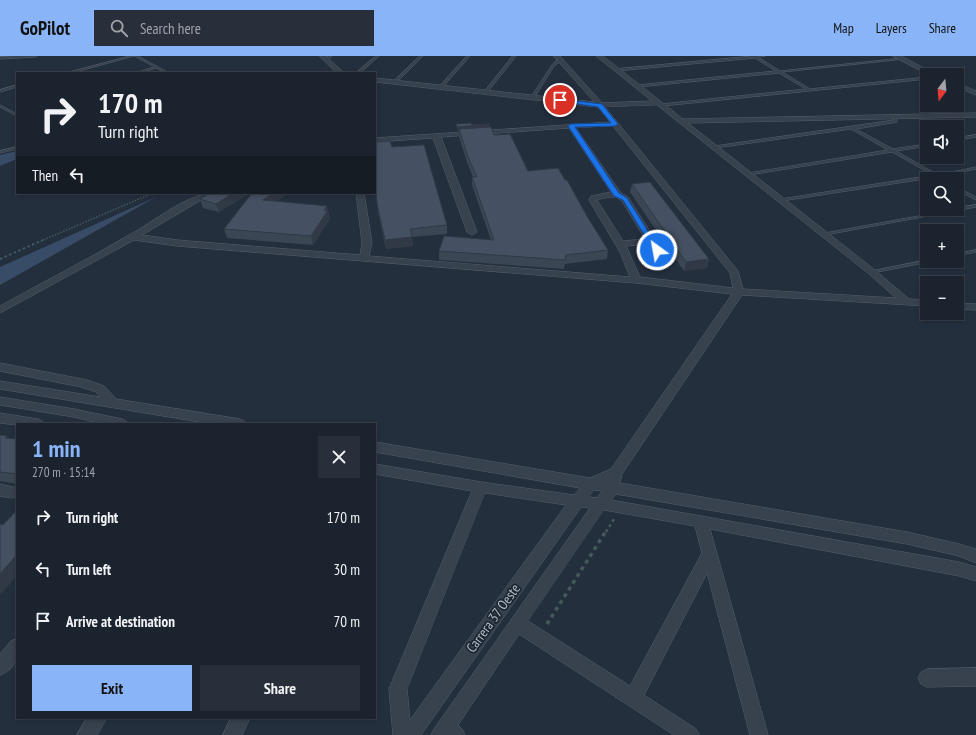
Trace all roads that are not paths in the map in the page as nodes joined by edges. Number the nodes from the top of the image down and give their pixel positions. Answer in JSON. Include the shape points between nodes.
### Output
{"nodes":[{"id":1,"x":36,"y":56,"type":"edge"},
{"id":2,"x":133,"y":56,"type":"edge"},
{"id":3,"x":136,"y":56,"type":"edge"},
{"id":4,"x":378,"y":56,"type":"edge"},
{"id":5,"x":422,"y":56,"type":"edge"},
{"id":6,"x":469,"y":56,"type":"edge"},
{"id":7,"x":514,"y":56,"type":"edge"},
{"id":8,"x":599,"y":56,"type":"edge"},
{"id":9,"x":755,"y":56,"type":"edge"},
{"id":10,"x":764,"y":56,"type":"edge"},
{"id":11,"x":896,"y":56,"type":"edge"},
{"id":12,"x":327,"y":57,"type":"edge"},
{"id":13,"x":0,"y":58,"type":"edge"},
{"id":14,"x":559,"y":59,"type":"edge"},
{"id":15,"x":902,"y":59,"type":"junction"},
{"id":16,"x":157,"y":67,"type":"junction"},
{"id":17,"x":920,"y":68,"type":"edge"},
{"id":18,"x":616,"y":70,"type":"junction"},
{"id":19,"x":72,"y":72,"type":"edge"},
{"id":20,"x":140,"y":72,"type":"edge"},
{"id":21,"x":165,"y":72,"type":"edge"},
{"id":22,"x":340,"y":72,"type":"edge"},
{"id":23,"x":359,"y":72,"type":"edge"},
{"id":24,"x":780,"y":72,"type":"junction"},
{"id":25,"x":920,"y":79,"type":"edge"},
{"id":26,"x":376,"y":80,"type":"edge"},
{"id":27,"x":395,"y":82,"type":"junction"},
{"id":28,"x":16,"y":86,"type":"edge"},
{"id":29,"x":638,"y":86,"type":"junction"},
{"id":30,"x":441,"y":87,"type":"junction"},
{"id":31,"x":964,"y":88,"type":"edge"},
{"id":32,"x":809,"y":90,"type":"junction"},
{"id":33,"x":0,"y":91,"type":"edge"},
{"id":34,"x":486,"y":92,"type":"junction"},
{"id":35,"x":976,"y":93,"type":"edge"},
{"id":36,"x":533,"y":97,"type":"junction"},
{"id":37,"x":661,"y":104,"type":"junction"},
{"id":38,"x":600,"y":105,"type":"junction"},
{"id":39,"x":0,"y":106,"type":"edge"},
{"id":40,"x":12,"y":109,"type":"dead end"},
{"id":41,"x":7,"y":110,"type":"junction"},
{"id":42,"x":16,"y":114,"type":"edge"},
{"id":43,"x":976,"y":115,"type":"edge"},
{"id":44,"x":894,"y":117,"type":"junction"},
{"id":45,"x":683,"y":121,"type":"junction"},
{"id":46,"x":615,"y":124,"type":"junction"},
{"id":47,"x":571,"y":126,"type":"junction"},
{"id":48,"x":852,"y":128,"type":"junction"},
{"id":49,"x":436,"y":135,"type":"junction"},
{"id":50,"x":976,"y":136,"type":"edge"},
{"id":51,"x":964,"y":139,"type":"edge"},
{"id":52,"x":376,"y":140,"type":"edge"},
{"id":53,"x":920,"y":146,"type":"edge"},
{"id":54,"x":715,"y":147,"type":"junction"},
{"id":55,"x":16,"y":148,"type":"edge"},
{"id":56,"x":1,"y":151,"type":"edge"},
{"id":57,"x":893,"y":151,"type":"junction"},
{"id":58,"x":976,"y":168,"type":"edge"},
{"id":59,"x":930,"y":172,"type":"edge"},
{"id":60,"x":956,"y":172,"type":"edge"},
{"id":61,"x":749,"y":174,"type":"junction"},
{"id":62,"x":920,"y":179,"type":"edge"},
{"id":63,"x":964,"y":192,"type":"edge"},
{"id":64,"x":206,"y":194,"type":"edge"},
{"id":65,"x":360,"y":194,"type":"edge"},
{"id":66,"x":617,"y":194,"type":"junction"},
{"id":67,"x":976,"y":199,"type":"edge"},
{"id":68,"x":782,"y":200,"type":"junction"},
{"id":69,"x":976,"y":206,"type":"edge"},
{"id":70,"x":472,"y":232,"type":"dead end"},
{"id":71,"x":825,"y":234,"type":"junction"},
{"id":72,"x":133,"y":237,"type":"junction"},
{"id":73,"x":652,"y":241,"type":"junction"},
{"id":74,"x":620,"y":244,"type":"junction"},
{"id":75,"x":976,"y":251,"type":"edge"},
{"id":76,"x":964,"y":254,"type":"edge"},
{"id":77,"x":364,"y":258,"type":"junction"},
{"id":78,"x":662,"y":258,"type":"dead end"},
{"id":79,"x":920,"y":262,"type":"edge"},
{"id":80,"x":872,"y":272,"type":"junction"},
{"id":81,"x":636,"y":280,"type":"junction"},
{"id":82,"x":739,"y":292,"type":"junction"},
{"id":83,"x":905,"y":301,"type":"junction"},
{"id":84,"x":920,"y":302,"type":"edge"},
{"id":85,"x":964,"y":307,"type":"edge"},
{"id":86,"x":976,"y":308,"type":"edge"},
{"id":87,"x":0,"y":310,"type":"edge"},
{"id":88,"x":0,"y":367,"type":"edge"},
{"id":89,"x":0,"y":385,"type":"edge"},
{"id":90,"x":0,"y":401,"type":"edge"},
{"id":91,"x":111,"y":402,"type":"junction"},
{"id":92,"x":0,"y":418,"type":"edge"},
{"id":93,"x":108,"y":421,"type":"junction"},
{"id":94,"x":32,"y":423,"type":"edge"},
{"id":95,"x":97,"y":423,"type":"edge"},
{"id":96,"x":117,"y":423,"type":"edge"},
{"id":97,"x":234,"y":423,"type":"edge"},
{"id":98,"x":376,"y":447,"type":"edge"},
{"id":99,"x":376,"y":470,"type":"edge"},
{"id":100,"x":616,"y":473,"type":"junction"},
{"id":101,"x":591,"y":484,"type":"junction"},
{"id":102,"x":481,"y":487,"type":"junction"},
{"id":103,"x":612,"y":488,"type":"junction"},
{"id":104,"x":577,"y":501,"type":"junction"},
{"id":105,"x":600,"y":504,"type":"junction"},
{"id":106,"x":701,"y":521,"type":"junction"},
{"id":107,"x":710,"y":553,"type":"junction"},
{"id":108,"x":976,"y":556,"type":"edge"},
{"id":109,"x":976,"y":574,"type":"edge"},
{"id":110,"x":516,"y":623,"type":"junction"},
{"id":111,"x":16,"y":648,"type":"edge"},
{"id":112,"x":0,"y":667,"type":"edge"},
{"id":113,"x":976,"y":677,"type":"edge"},
{"id":114,"x":927,"y":678,"type":"dead end"},
{"id":115,"x":633,"y":698,"type":"junction"},
{"id":116,"x":97,"y":719,"type":"edge"},
{"id":117,"x":240,"y":719,"type":"edge"},
{"id":118,"x":447,"y":732,"type":"edge"},
{"id":119,"x":86,"y":735,"type":"edge"},
{"id":120,"x":232,"y":735,"type":"edge"},
{"id":121,"x":402,"y":735,"type":"edge"},
{"id":122,"x":410,"y":735,"type":"edge"},
{"id":123,"x":690,"y":735,"type":"edge"},
{"id":124,"x":759,"y":735,"type":"edge"}],
"edges":[{"from":1,"to":13,"type":"lane"},
{"from":2,"to":19,"type":"lane"},
{"from":3,"to":16,"type":"lane"},
{"from":4,"to":23,"type":"lane"},
{"from":5,"to":27,"type":"lane"},
{"from":6,"to":30,"type":"lane"},
{"from":7,"to":34,"type":"lane"},
{"from":8,"to":18,"type":"street"},
{"from":9,"to":10,"type":"lane"},
{"from":9,"to":18,"type":"lane"},
{"from":9,"to":24,"type":"lane"},
{"from":11,"to":15,"type":"street"},
{"from":12,"to":22,"type":"street"},
{"from":14,"to":36,"type":"lane"},
{"from":14,"to":38,"type":"street"},
{"from":15,"to":17,"type":"street"},
{"from":15,"to":24,"type":"lane"},
{"from":16,"to":20,"type":"lane"},
{"from":16,"to":21,"type":"lane"},
{"from":18,"to":29,"type":"street"},
{"from":24,"to":29,"type":"lane"},
{"from":24,"to":32,"type":"lane"},
{"from":25,"to":32,"type":"lane"},
{"from":26,"to":27,"type":"street"},
{"from":27,"to":30,"type":"street"},
{"from":28,"to":33,"type":"lane"},
{"from":29,"to":37,"type":"street"},
{"from":30,"to":34,"type":"street"},
{"from":31,"to":35,"type":"street"},
{"from":32,"to":37,"type":"lane"},
{"from":34,"to":36,"type":"street"},
{"from":36,"to":38,"type":"street"},
{"from":37,"to":38,"type":"street"},
{"from":37,"to":45,"type":"street"},
{"from":38,"to":46,"type":"street"},
{"from":39,"to":41,"type":"lane"},
{"from":40,"to":41,"type":"lane"},
{"from":41,"to":42,"type":"lane"},
{"from":43,"to":44,"type":"street"},
{"from":44,"to":45,"type":"street"},
{"from":44,"to":48,"type":"lane","via":[[896,121]]},
{"from":45,"to":54,"type":"street"},
{"from":46,"to":47,"type":"street"},
{"from":46,"to":82,"type":"street","via":[[735,273]]},
{"from":47,"to":49,"type":"street"},
{"from":47,"to":66,"type":"street"},
{"from":48,"to":54,"type":"lane"},
{"from":48,"to":57,"type":"lane"},
{"from":49,"to":52,"type":"street"},
{"from":49,"to":70,"type":"street"},
{"from":50,"to":51,"type":"lane"},
{"from":53,"to":57,"type":"lane"},
{"from":54,"to":61,"type":"street"},
{"from":55,"to":56,"type":"lane"},
{"from":57,"to":59,"type":"lane"},
{"from":57,"to":61,"type":"lane"},
{"from":58,"to":60,"type":"lane"},
{"from":61,"to":68,"type":"street"},
{"from":62,"to":68,"type":"lane"},
{"from":63,"to":67,"type":"lane"},
{"from":64,"to":72,"type":"street"},
{"from":65,"to":77,"type":"street","via":[[367,243]]},
{"from":66,"to":73,"type":"street","via":[[625,199]]},
{"from":66,"to":74,"type":"street","via":[[593,200]]},
{"from":68,"to":71,"type":"street"},
{"from":69,"to":71,"type":"lane"},
{"from":71,"to":80,"type":"street"},
{"from":72,"to":77,"type":"street","via":[[176,243]]},
{"from":72,"to":87,"type":"street"},
{"from":73,"to":74,"type":"street"},
{"from":73,"to":78,"type":"street"},
{"from":74,"to":81,"type":"street"},
{"from":75,"to":76,"type":"lane"},
{"from":77,"to":81,"type":"street"},
{"from":79,"to":80,"type":"lane"},
{"from":80,"to":83,"type":"street"},
{"from":81,"to":82,"type":"street"},
{"from":82,"to":83,"type":"street"},
{"from":82,"to":100,"type":"street"},
{"from":83,"to":84,"type":"street"},
{"from":85,"to":86,"type":"street"},
{"from":88,"to":91,"type":"street","via":[[100,389]]},
{"from":89,"to":91,"type":"street"},
{"from":90,"to":93,"type":"street"},
{"from":91,"to":97,"type":"street"},
{"from":92,"to":94,"type":"street"},
{"from":93,"to":95,"type":"street"},
{"from":93,"to":96,"type":"street"},
{"from":98,"to":101,"type":"street"},
{"from":99,"to":102,"type":"street"},
{"from":100,"to":101,"type":"street"},
{"from":100,"to":103,"type":"street"},
{"from":101,"to":103,"type":"street"},
{"from":101,"to":104,"type":"street","name":"Carrera 37 Oeste"},
{"from":102,"to":104,"type":"street"},
{"from":102,"to":121,"type":"street","via":[[398,689]]},
{"from":103,"to":105,"type":"street","name":"Carrera 37 Oeste"},
{"from":103,"to":108,"type":"street","via":[[907,538]]},
{"from":104,"to":105,"type":"street"},
{"from":104,"to":122,"type":"street","name":"Carrera 37 Oeste"},
{"from":105,"to":106,"type":"street"},
{"from":105,"to":110,"type":"street","name":"Carrera 37 Oeste"},
{"from":106,"to":107,"type":"street"},
{"from":106,"to":109,"type":"street"},
{"from":107,"to":115,"type":"street"},
{"from":107,"to":124,"type":"street"},
{"from":110,"to":115,"type":"street"},
{"from":110,"to":118,"type":"street","name":"Carrera 37 Oeste"},
{"from":111,"to":112,"type":"street"},
{"from":113,"to":114,"type":"street"},
{"from":115,"to":123,"type":"street"},
{"from":116,"to":119,"type":"street"},
{"from":117,"to":120,"type":"street"}]}
